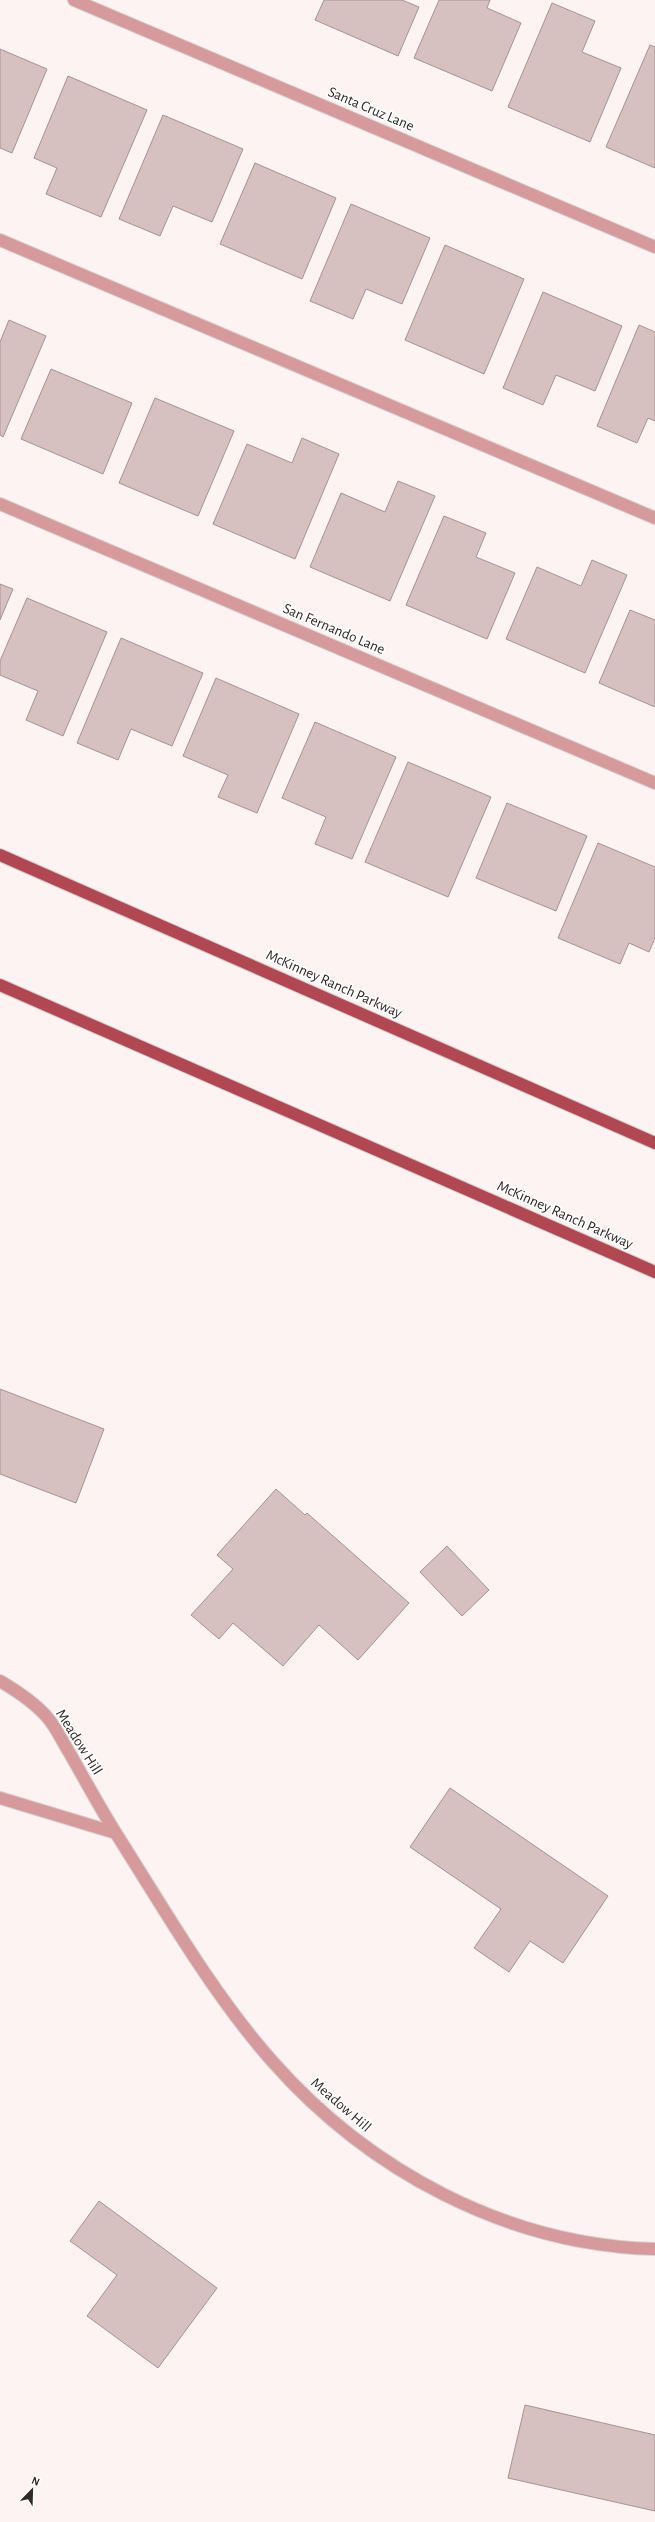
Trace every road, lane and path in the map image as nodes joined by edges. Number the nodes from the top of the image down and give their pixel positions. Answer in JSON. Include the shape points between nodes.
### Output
{"nodes":[{"id":1,"x":74,"y":0,"type":"edge"},
{"id":2,"x":0,"y":240,"type":"edge"},
{"id":3,"x":655,"y":247,"type":"edge"},
{"id":4,"x":0,"y":504,"type":"edge"},
{"id":5,"x":655,"y":518,"type":"edge"},
{"id":6,"x":655,"y":783,"type":"edge"},
{"id":7,"x":0,"y":855,"type":"edge"},
{"id":8,"x":0,"y":985,"type":"edge"},
{"id":9,"x":655,"y":1143,"type":"edge"},
{"id":10,"x":655,"y":1272,"type":"edge"},
{"id":11,"x":0,"y":1681,"type":"edge"},
{"id":12,"x":0,"y":1798,"type":"edge"},
{"id":13,"x":116,"y":1833,"type":"junction"},
{"id":14,"x":655,"y":2250,"type":"edge"}],
"edges":[{"from":1,"to":3,"type":"street","name":"Santa Cruz Lane"},
{"from":2,"to":5,"type":"street"},
{"from":4,"to":6,"type":"street","name":"San Fernando Lane"},
{"from":7,"to":9,"type":"main road","name":"McKinney Ranch Parkway"},
{"from":8,"to":10,"type":"main road","name":"McKinney Ranch Parkway"},
{"from":11,"to":13,"type":"street","name":"Meadow Hill","via":[[47,1717]]},
{"from":12,"to":13,"type":"street"},
{"from":13,"to":14,"type":"street","name":"Meadow Hill","via":[[244,2027],[298,2089],[357,2141],[447,2196],[507,2223],[566,2240],[628,2249]]}]}
